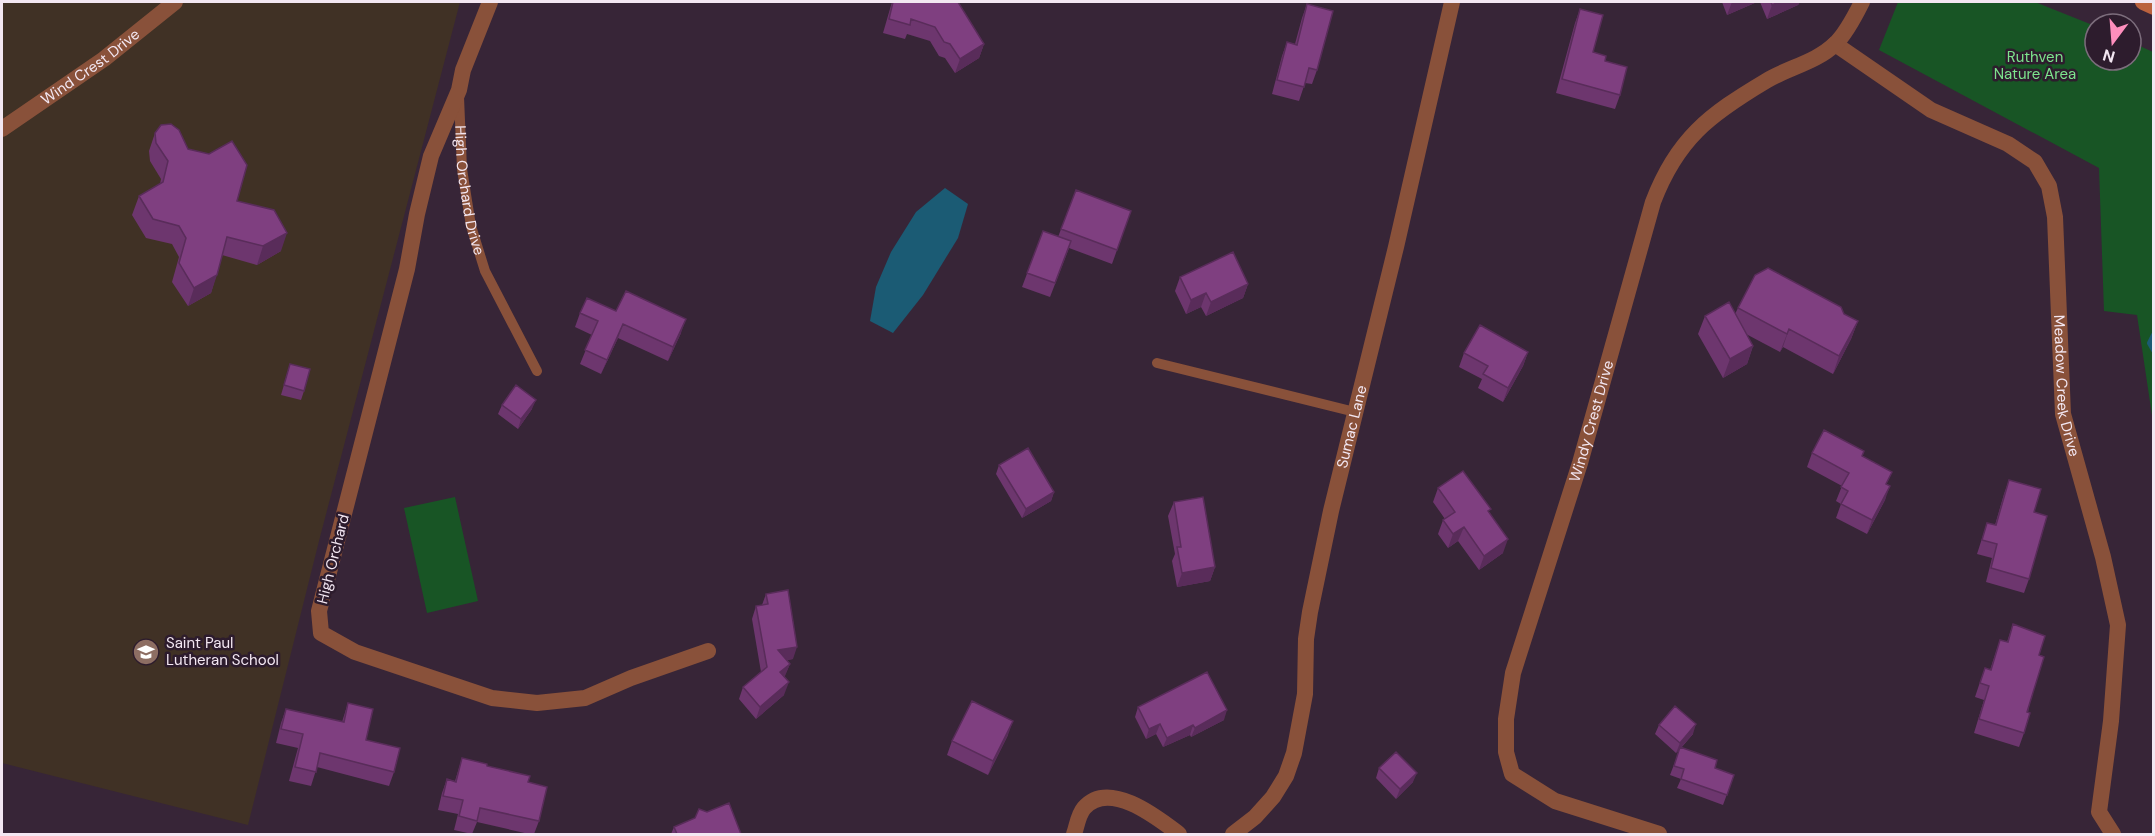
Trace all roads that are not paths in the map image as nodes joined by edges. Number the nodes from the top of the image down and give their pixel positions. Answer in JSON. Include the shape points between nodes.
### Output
{"nodes":[{"id":1,"x":175,"y":2,"type":"edge"},
{"id":2,"x":490,"y":2,"type":"edge"},
{"id":3,"x":1452,"y":2,"type":"edge"},
{"id":4,"x":1862,"y":2,"type":"edge"},
{"id":5,"x":2143,"y":2,"type":"edge"},
{"id":6,"x":2154,"y":7,"type":"edge"},
{"id":7,"x":1835,"y":44,"type":"junction"},
{"id":8,"x":459,"y":90,"type":"junction"},
{"id":9,"x":2,"y":129,"type":"edge"},
{"id":10,"x":1157,"y":363,"type":"dead end"},
{"id":11,"x":537,"y":371,"type":"dead end"},
{"id":12,"x":1355,"y":412,"type":"junction"},
{"id":13,"x":708,"y":651,"type":"dead end"},
{"id":14,"x":1074,"y":834,"type":"edge"},
{"id":15,"x":1179,"y":834,"type":"edge"},
{"id":16,"x":1233,"y":834,"type":"edge"},
{"id":17,"x":1659,"y":834,"type":"edge"},
{"id":18,"x":2112,"y":834,"type":"edge"}],
"edges":[{"from":1,"to":9,"type":"street","name":"Wind Crest Drive","via":[[104,59]]},
{"from":2,"to":8,"type":"street","name":"High Orchard Drive"},
{"from":3,"to":12,"type":"street","name":"Sumac Lane"},
{"from":4,"to":7,"type":"street","name":"Windy Crest Drive"},
{"from":5,"to":6,"type":"main road"},
{"from":7,"to":17,"type":"street","name":"Windy Crest Drive","via":[[1802,65],[1768,79],[1711,116],[1683,144],[1663,174],[1580,463],[1513,673],[1506,719],[1506,752],[1512,774],[1555,801]]},
{"from":7,"to":18,"type":"street","name":"Meadow Creek Drive","via":[[1931,110],[2008,144],[2035,162],[2049,186],[2055,217],[2063,414],[2118,625],[2100,812]]},
{"from":8,"to":11,"type":"lane","name":"High Orchard Drive","via":[[462,169],[471,225],[485,271]]},
{"from":8,"to":13,"type":"street","name":"High Orchard","via":[[431,156],[319,611],[321,633],[355,652],[492,698],[537,703],[585,698]]},
{"from":10,"to":12,"type":"lane"},
{"from":12,"to":16,"type":"street","name":"Sumac Lane","via":[[1310,612],[1305,694],[1294,753],[1273,797],[1256,817]]},
{"from":14,"to":15,"type":"street","via":[[1083,809],[1094,800],[1110,798],[1126,801],[1156,816]]}]}
